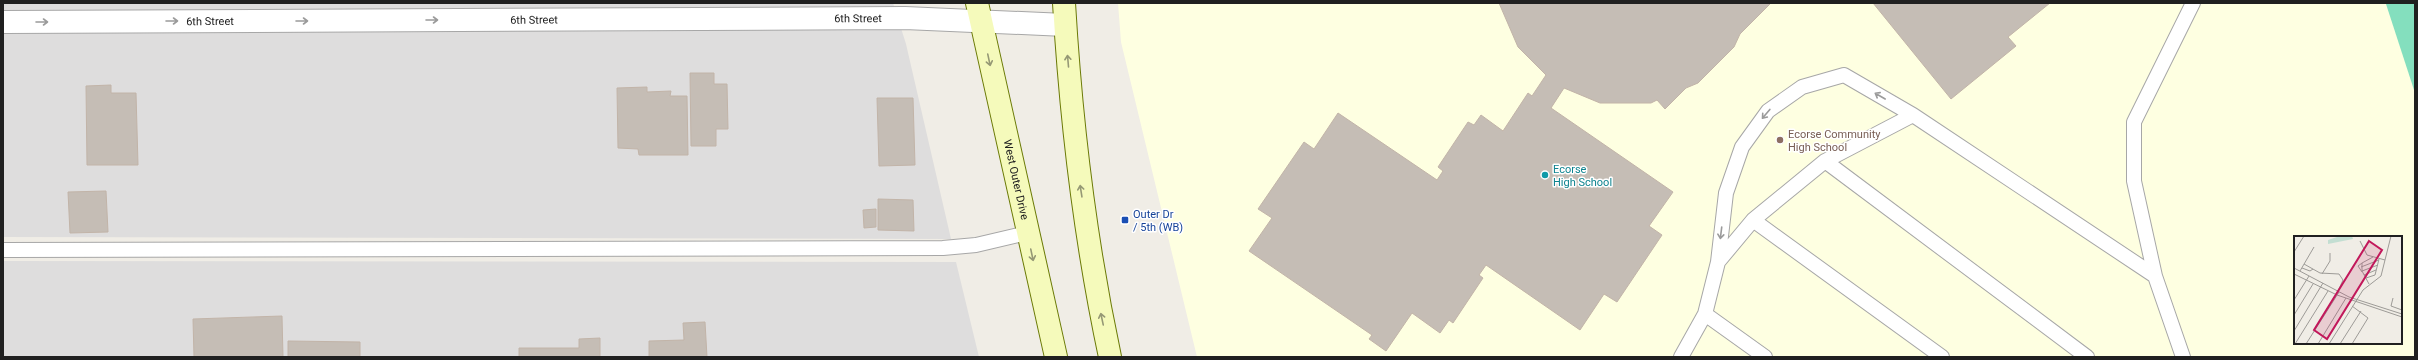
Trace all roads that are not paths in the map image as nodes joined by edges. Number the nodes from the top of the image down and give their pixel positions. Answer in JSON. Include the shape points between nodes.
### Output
{"nodes":[{"id":1,"x":1064,"y":3,"type":"edge"},
{"id":2,"x":2193,"y":3,"type":"edge"},
{"id":3,"x":979,"y":12,"type":"edge"},
{"id":4,"x":3,"y":22,"type":"edge"},
{"id":5,"x":1065,"y":25,"type":"junction"},
{"id":6,"x":1913,"y":115,"type":"junction"},
{"id":7,"x":1825,"y":161,"type":"junction"},
{"id":8,"x":1753,"y":220,"type":"junction"},
{"id":9,"x":1027,"y":233,"type":"junction"},
{"id":10,"x":3,"y":250,"type":"edge"},
{"id":11,"x":1718,"y":262,"type":"junction"},
{"id":12,"x":2155,"y":276,"type":"junction"},
{"id":13,"x":1705,"y":314,"type":"junction"},
{"id":14,"x":1056,"y":357,"type":"edge"},
{"id":15,"x":1110,"y":357,"type":"edge"},
{"id":16,"x":1681,"y":357,"type":"edge"},
{"id":17,"x":1765,"y":357,"type":"edge"},
{"id":18,"x":1942,"y":357,"type":"edge"},
{"id":19,"x":2087,"y":357,"type":"edge"},
{"id":20,"x":2183,"y":357,"type":"edge"}],
"edges":[{"from":1,"to":5,"type":"main road"},
{"from":2,"to":12,"type":"lane","via":[[2134,122],[2134,181]]},
{"from":4,"to":3,"type":"street","name":"6th Street","one_way":true,"via":[[889,18]]},
{"from":3,"to":5,"type":"street","name":"6th Street"},
{"from":3,"to":9,"type":"main road","name":"West Outer Drive","one_way":true},
{"from":15,"to":5,"type":"main road","one_way":true,"via":[[1095,288],[1075,156]]},
{"from":6,"to":7,"type":"lane"},
{"from":6,"to":11,"type":"lane","one_way":true,"via":[[1844,75],[1802,88],[1768,111],[1742,147],[1726,194]]},
{"from":6,"to":12,"type":"lane"},
{"from":7,"to":8,"type":"lane"},
{"from":7,"to":19,"type":"lane"},
{"from":8,"to":11,"type":"lane"},
{"from":8,"to":18,"type":"lane"},
{"from":9,"to":10,"type":"lane","via":[[976,245],[943,248]]},
{"from":9,"to":14,"type":"main road","name":"West Outer Drive","one_way":true},
{"from":11,"to":13,"type":"lane"},
{"from":12,"to":20,"type":"lane"},
{"from":13,"to":16,"type":"lane"},
{"from":13,"to":17,"type":"lane"}]}
